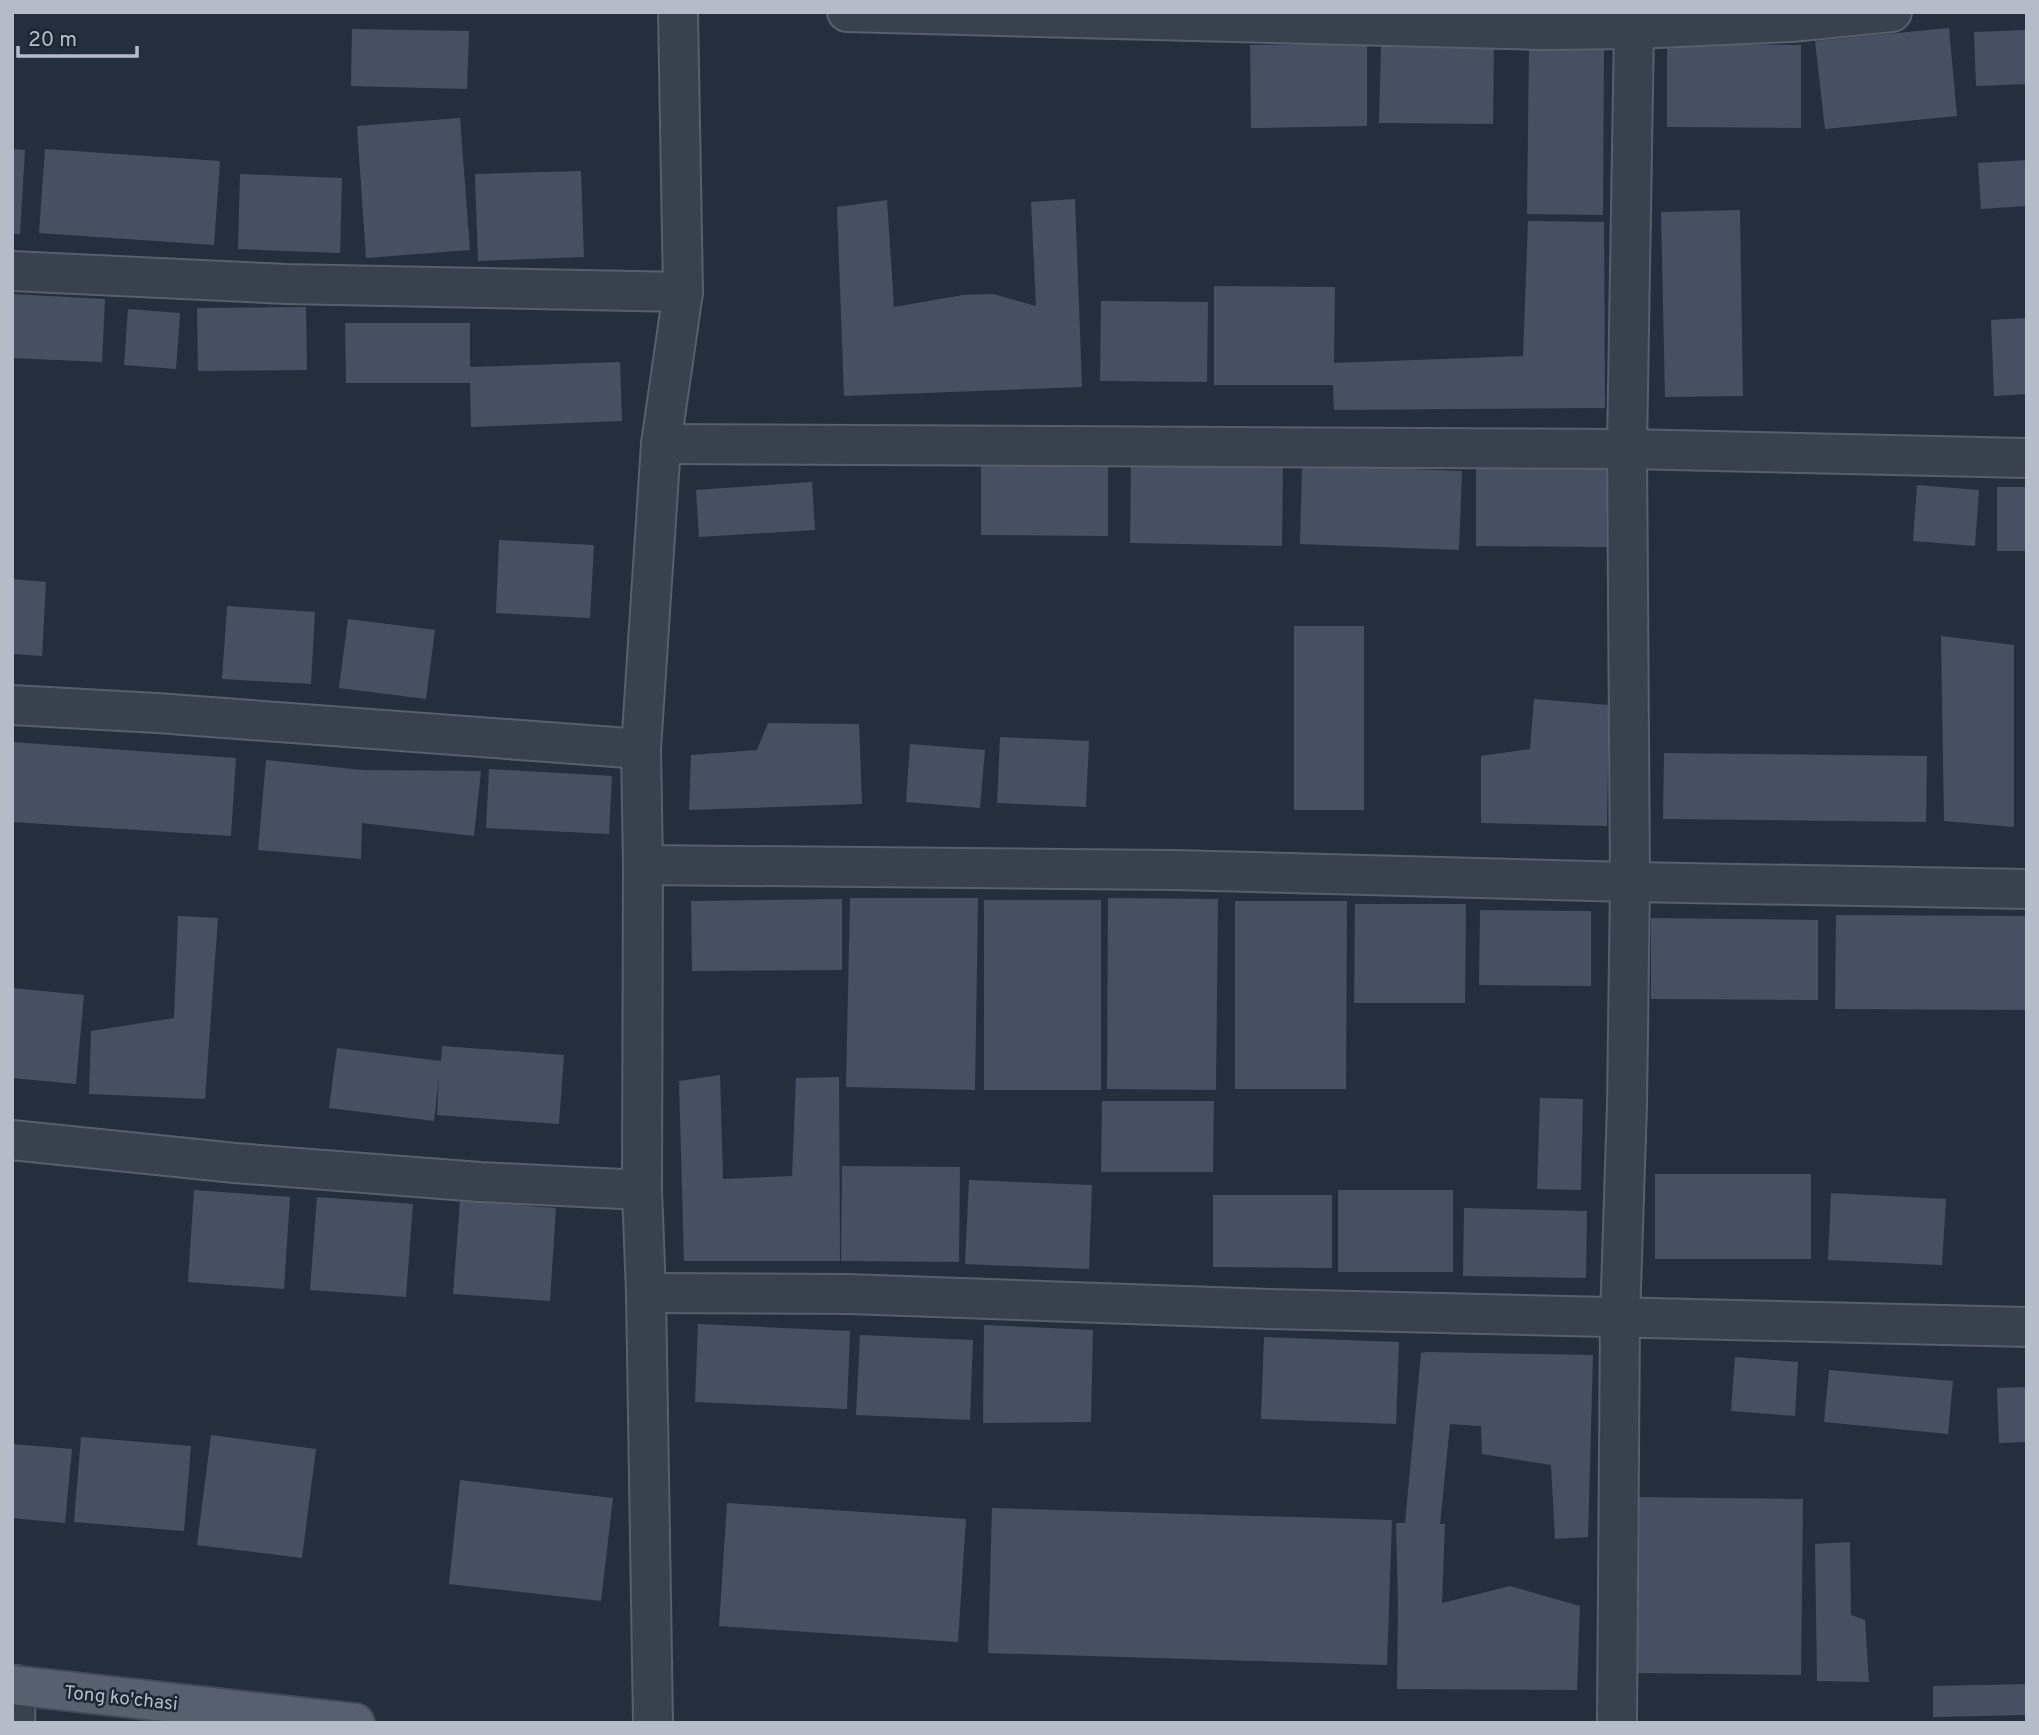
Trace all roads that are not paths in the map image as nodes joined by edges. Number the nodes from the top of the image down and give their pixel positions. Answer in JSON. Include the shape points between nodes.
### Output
{"nodes":[{"id":1,"x":678,"y":12,"type":"edge"},
{"id":2,"x":848,"y":12,"type":"edge"},
{"id":3,"x":1892,"y":12,"type":"edge"},
{"id":4,"x":1454,"y":20,"type":"edge"},
{"id":5,"x":1634,"y":29,"type":"junction"},
{"id":6,"x":12,"y":271,"type":"edge"},
{"id":7,"x":683,"y":292,"type":"junction"},
{"id":8,"x":661,"y":444,"type":"junction"},
{"id":9,"x":1627,"y":449,"type":"junction"},
{"id":10,"x":2027,"y":458,"type":"edge"},
{"id":11,"x":12,"y":705,"type":"edge"},
{"id":12,"x":641,"y":749,"type":"junction"},
{"id":13,"x":643,"y":865,"type":"junction"},
{"id":14,"x":1630,"y":882,"type":"junction"},
{"id":15,"x":2027,"y":888,"type":"edge"},
{"id":16,"x":12,"y":1140,"type":"edge"},
{"id":17,"x":642,"y":1190,"type":"junction"},
{"id":18,"x":646,"y":1293,"type":"junction"},
{"id":19,"x":1620,"y":1319,"type":"junction"},
{"id":20,"x":2027,"y":1327,"type":"edge"},
{"id":21,"x":14,"y":1685,"type":"edge"},
{"id":22,"x":15,"y":1723,"type":"edge"},
{"id":23,"x":355,"y":1723,"type":"edge"},
{"id":24,"x":653,"y":1723,"type":"edge"},
{"id":25,"x":1617,"y":1723,"type":"edge"}],
"edges":[{"from":1,"to":7,"type":"street"},
{"from":2,"to":4,"type":"street"},
{"from":3,"to":5,"type":"street"},
{"from":4,"to":5,"type":"street","via":[[1541,30]]},
{"from":5,"to":9,"type":"street"},
{"from":6,"to":7,"type":"street","via":[[286,284]]},
{"from":7,"to":8,"type":"street"},
{"from":8,"to":9,"type":"street"},
{"from":8,"to":12,"type":"street"},
{"from":9,"to":10,"type":"street"},
{"from":9,"to":14,"type":"street"},
{"from":11,"to":12,"type":"street"},
{"from":12,"to":13,"type":"street"},
{"from":13,"to":14,"type":"street","via":[[1174,870]]},
{"from":13,"to":17,"type":"street"},
{"from":14,"to":15,"type":"street"},
{"from":14,"to":19,"type":"street"},
{"from":16,"to":17,"type":"street","via":[[235,1163]]},
{"from":17,"to":18,"type":"street"},
{"from":18,"to":19,"type":"street","via":[[862,1294]]},
{"from":18,"to":24,"type":"street"},
{"from":19,"to":20,"type":"street"},
{"from":19,"to":25,"type":"street"},
{"from":21,"to":22,"type":"street"},
{"from":21,"to":23,"type":"main road","name":"Tong ko'chasi"}]}
